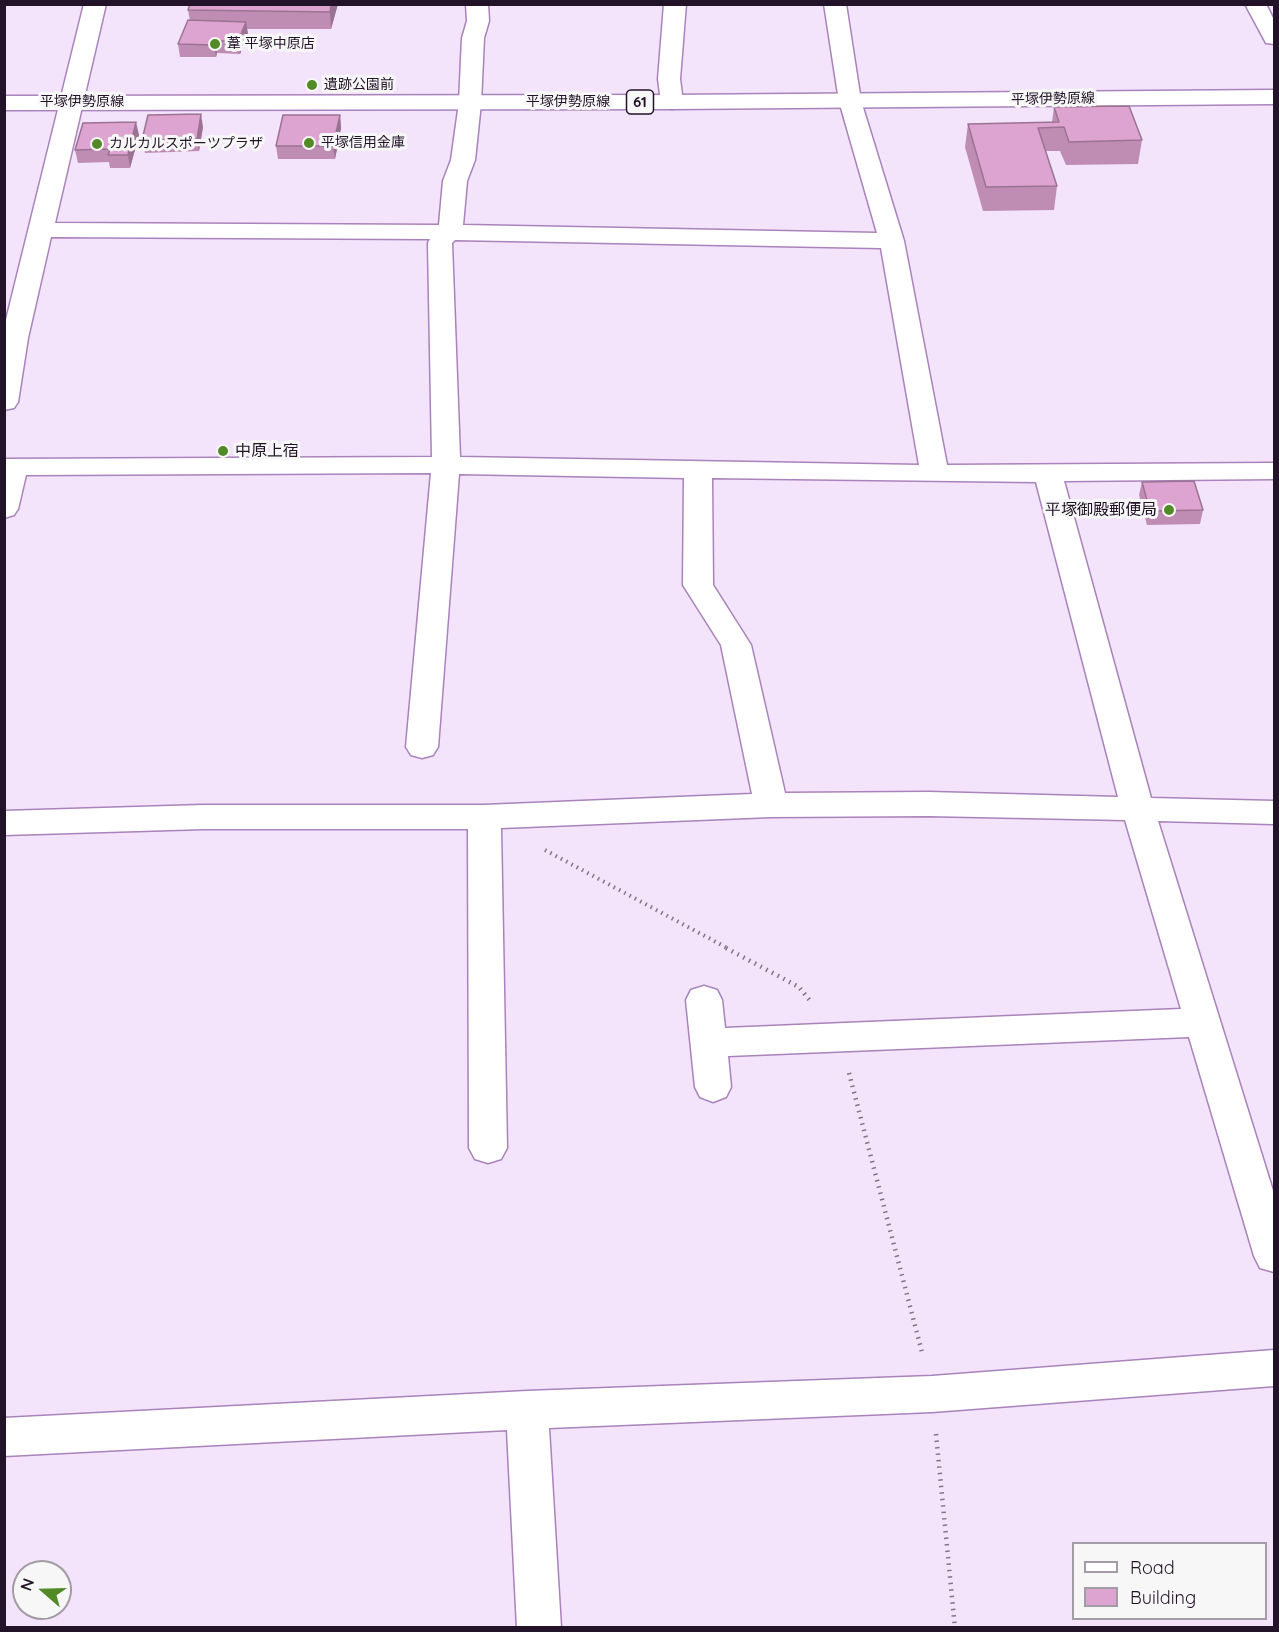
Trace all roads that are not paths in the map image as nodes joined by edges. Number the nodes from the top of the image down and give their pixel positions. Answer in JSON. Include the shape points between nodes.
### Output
{"nodes":[{"id":1,"x":95,"y":4,"type":"edge"},
{"id":2,"x":477,"y":4,"type":"edge"},
{"id":3,"x":675,"y":4,"type":"edge"},
{"id":4,"x":835,"y":4,"type":"edge"},
{"id":5,"x":1255,"y":4,"type":"edge"},
{"id":6,"x":1275,"y":38,"type":"edge"},
{"id":7,"x":1275,"y":97,"type":"edge"},
{"id":8,"x":850,"y":101,"type":"junction"},
{"id":9,"x":70,"y":102,"type":"junction"},
{"id":10,"x":672,"y":102,"type":"junction"},
{"id":11,"x":4,"y":103,"type":"edge"},
{"id":12,"x":470,"y":103,"type":"junction"},
{"id":13,"x":42,"y":230,"type":"junction"},
{"id":14,"x":448,"y":231,"type":"junction"},
{"id":15,"x":892,"y":241,"type":"junction"},
{"id":16,"x":9,"y":355,"type":"edge"},
{"id":17,"x":4,"y":402,"type":"edge"},
{"id":18,"x":446,"y":465,"type":"junction"},
{"id":19,"x":9,"y":467,"type":"edge"},
{"id":20,"x":1275,"y":471,"type":"edge"},
{"id":21,"x":698,"y":472,"type":"junction"},
{"id":22,"x":1048,"y":473,"type":"junction"},
{"id":23,"x":935,"y":474,"type":"junction"},
{"id":24,"x":4,"y":509,"type":"edge"},
{"id":25,"x":422,"y":747,"type":"dead end"},
{"id":26,"x":771,"y":805,"type":"junction"},
{"id":27,"x":1138,"y":809,"type":"junction"},
{"id":28,"x":1275,"y":812,"type":"edge"},
{"id":29,"x":484,"y":817,"type":"junction"},
{"id":30,"x":4,"y":823,"type":"edge"},
{"id":31,"x":704,"y":1000,"type":"dead end"},
{"id":32,"x":1203,"y":1022,"type":"junction"},
{"id":33,"x":709,"y":1042,"type":"junction"},
{"id":34,"x":713,"y":1087,"type":"dead end"},
{"id":35,"x":489,"y":1148,"type":"dead end"},
{"id":36,"x":1275,"y":1256,"type":"edge"},
{"id":37,"x":1275,"y":1368,"type":"edge"},
{"id":38,"x":527,"y":1410,"type":"junction"},
{"id":39,"x":4,"y":1437,"type":"edge"},
{"id":40,"x":539,"y":1628,"type":"edge"}],
"edges":[{"from":1,"to":9,"type":"street"},
{"from":2,"to":12,"type":"street"},
{"from":3,"to":10,"type":"street","via":[[669,80]]},
{"from":4,"to":8,"type":"street"},
{"from":5,"to":6,"type":"street"},
{"from":7,"to":8,"type":"street","name":"平塚伊勢原線","number":"61"},
{"from":8,"to":10,"type":"street","name":"平塚伊勢原線","number":"61"},
{"from":8,"to":15,"type":"street"},
{"from":9,"to":11,"type":"street","name":"平塚伊勢原線","number":"61"},
{"from":9,"to":12,"type":"street","name":"平塚伊勢原線","number":"61"},
{"from":9,"to":13,"type":"street"},
{"from":10,"to":12,"type":"street","name":"平塚伊勢原線","number":"61"},
{"from":12,"to":14,"type":"street","via":[[463,160],[455,181],[453,222]]},
{"from":13,"to":14,"type":"street"},
{"from":13,"to":16,"type":"street"},
{"from":14,"to":15,"type":"street"},
{"from":14,"to":18,"type":"street","via":[[440,243]]},
{"from":15,"to":23,"type":"street"},
{"from":16,"to":17,"type":"street"},
{"from":18,"to":19,"type":"street"},
{"from":18,"to":21,"type":"street"},
{"from":18,"to":25,"type":"street"},
{"from":19,"to":24,"type":"street"},
{"from":20,"to":22,"type":"street"},
{"from":21,"to":23,"type":"street"},
{"from":21,"to":26,"type":"street","via":[[698,585],[736,645]]},
{"from":22,"to":23,"type":"street"},
{"from":22,"to":27,"type":"street"},
{"from":26,"to":27,"type":"street"},
{"from":26,"to":29,"type":"street"},
{"from":27,"to":28,"type":"street"},
{"from":27,"to":32,"type":"street"},
{"from":29,"to":30,"type":"street","via":[[203,817]]},
{"from":29,"to":35,"type":"street"},
{"from":31,"to":33,"type":"street"},
{"from":32,"to":33,"type":"street"},
{"from":32,"to":36,"type":"street"},
{"from":33,"to":34,"type":"street"},
{"from":37,"to":38,"type":"street","via":[[933,1394]]},
{"from":38,"to":39,"type":"street"},
{"from":38,"to":40,"type":"street"}]}
